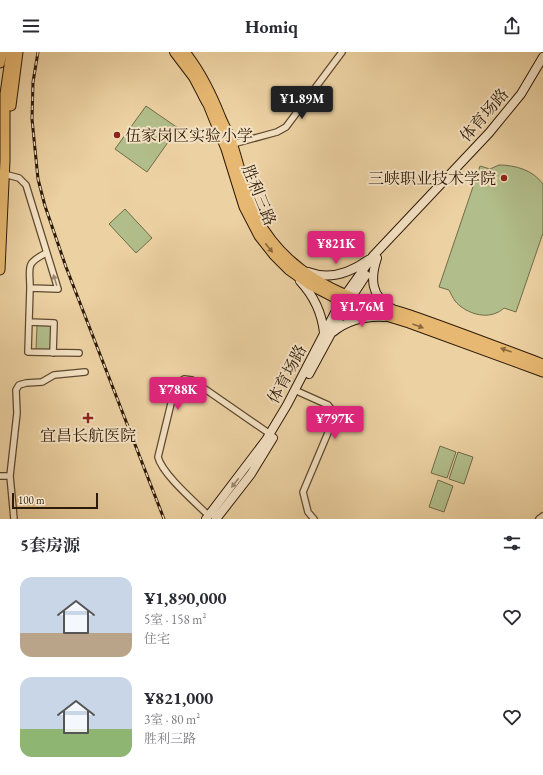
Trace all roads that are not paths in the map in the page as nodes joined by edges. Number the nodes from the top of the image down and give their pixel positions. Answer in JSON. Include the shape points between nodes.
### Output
{"nodes":[{"id":1,"x":2,"y":52,"type":"edge"},
{"id":2,"x":7,"y":52,"type":"edge"},
{"id":3,"x":11,"y":52,"type":"edge"},
{"id":4,"x":18,"y":52,"type":"edge"},
{"id":5,"x":171,"y":52,"type":"edge"},
{"id":6,"x":175,"y":52,"type":"edge"},
{"id":7,"x":180,"y":52,"type":"edge"},
{"id":8,"x":185,"y":52,"type":"edge"},
{"id":9,"x":342,"y":52,"type":"edge"},
{"id":10,"x":543,"y":56,"type":"edge"},
{"id":11,"x":0,"y":63,"type":"edge"},
{"id":12,"x":543,"y":64,"type":"edge"},
{"id":13,"x":196,"y":76,"type":"junction"},
{"id":14,"x":0,"y":89,"type":"edge"},
{"id":15,"x":211,"y":102,"type":"junction"},
{"id":16,"x":233,"y":144,"type":"junction"},
{"id":17,"x":5,"y":167,"type":"junction"},
{"id":18,"x":46,"y":253,"type":"junction"},
{"id":19,"x":375,"y":257,"type":"junction"},
{"id":20,"x":0,"y":270,"type":"edge"},
{"id":21,"x":296,"y":271,"type":"junction"},
{"id":22,"x":30,"y":288,"type":"junction"},
{"id":23,"x":346,"y":299,"type":"junction"},
{"id":24,"x":394,"y":314,"type":"junction"},
{"id":25,"x":29,"y":322,"type":"junction"},
{"id":26,"x":327,"y":334,"type":"junction"},
{"id":27,"x":53,"y":353,"type":"junction"},
{"id":28,"x":79,"y":353,"type":"dead end"},
{"id":29,"x":543,"y":364,"type":"edge"},
{"id":30,"x":85,"y":372,"type":"dead end"},
{"id":31,"x":543,"y":372,"type":"edge"},
{"id":32,"x":299,"y":392,"type":"junction"},
{"id":33,"x":270,"y":434,"type":"junction"},
{"id":34,"x":0,"y":476,"type":"edge"},
{"id":35,"x":10,"y":476,"type":"junction"},
{"id":36,"x":543,"y":516,"type":"edge"},
{"id":37,"x":210,"y":518,"type":"edge"},
{"id":38,"x":14,"y":519,"type":"edge"},
{"id":39,"x":314,"y":519,"type":"edge"},
{"id":40,"x":539,"y":519,"type":"edge"}],
"edges":[{"from":1,"to":11,"type":"main road"},
{"from":2,"to":14,"type":"main road"},
{"from":3,"to":17,"type":"main road","via":[[5,94]]},
{"from":4,"to":17,"type":"main road","via":[[11,98],[10,164]]},
{"from":5,"to":15,"type":"main road","name":"胜利三路"},
{"from":6,"to":13,"type":"highway"},
{"from":7,"to":13,"type":"highway"},
{"from":8,"to":15,"type":"main road","name":"胜利三路","via":[[200,73]]},
{"from":9,"to":16,"type":"street","via":[[286,127]]},
{"from":10,"to":19,"type":"main road","name":"体育场路","via":[[521,94],[489,133]]},
{"from":12,"to":19,"type":"main road","name":"体育场路","via":[[525,95],[493,134]]},
{"from":13,"to":15,"type":"highway"},
{"from":15,"to":16,"type":"main road","name":"胜利三路"},
{"from":15,"to":21,"type":"main road","name":"胜利三路","one_way":true,"via":[[248,216],[274,255]]},
{"from":16,"to":21,"type":"main road","name":"胜利三路","via":[[250,204],[265,232]]},
{"from":17,"to":18,"type":"street","via":[[26,184]]},
{"from":17,"to":20,"type":"main road"},
{"from":18,"to":22,"type":"street","via":[[33,260],[30,265]]},
{"from":22,"to":18,"type":"street","one_way":true,"via":[[58,289]]},
{"from":19,"to":21,"type":"main road","via":[[351,270],[330,276]]},
{"from":19,"to":23,"type":"main road","name":"体育场路"},
{"from":19,"to":24,"type":"main road","via":[[372,281],[374,289]]},
{"from":21,"to":23,"type":"main road","name":"胜利三路"},
{"from":21,"to":26,"type":"main road","via":[[313,299]]},
{"from":22,"to":25,"type":"street"},
{"from":23,"to":24,"type":"main road","name":"胜利三路"},
{"from":23,"to":26,"type":"main road","name":"体育场路"},
{"from":24,"to":26,"type":"main road","via":[[352,320]]},
{"from":29,"to":24,"type":"main road","name":"胜利三路","one_way":true,"via":[[412,315]]},
{"from":24,"to":31,"type":"main road","name":"胜利三路","one_way":true},
{"from":25,"to":27,"type":"street","via":[[28,352]]},
{"from":25,"to":27,"type":"street","via":[[54,323]]},
{"from":26,"to":32,"type":"main road","name":"体育场路"},
{"from":26,"to":33,"type":"main road","name":"体育场路"},
{"from":27,"to":28,"type":"street"},
{"from":30,"to":35,"type":"street","via":[[54,375],[42,382],[19,385],[16,390],[17,413]]},
{"from":32,"to":37,"type":"main road","name":"体育场路","via":[[260,461]]},
{"from":32,"to":39,"type":"street","via":[[328,405],[335,414],[303,492],[308,512]]},
{"from":33,"to":37,"type":"main road","name":"体育场路","one_way":true},
{"from":33,"to":37,"type":"street","via":[[192,380],[184,379],[175,387],[158,457],[159,462]]},
{"from":34,"to":35,"type":"street"},
{"from":35,"to":38,"type":"street"},
{"from":36,"to":40,"type":"street"}]}
